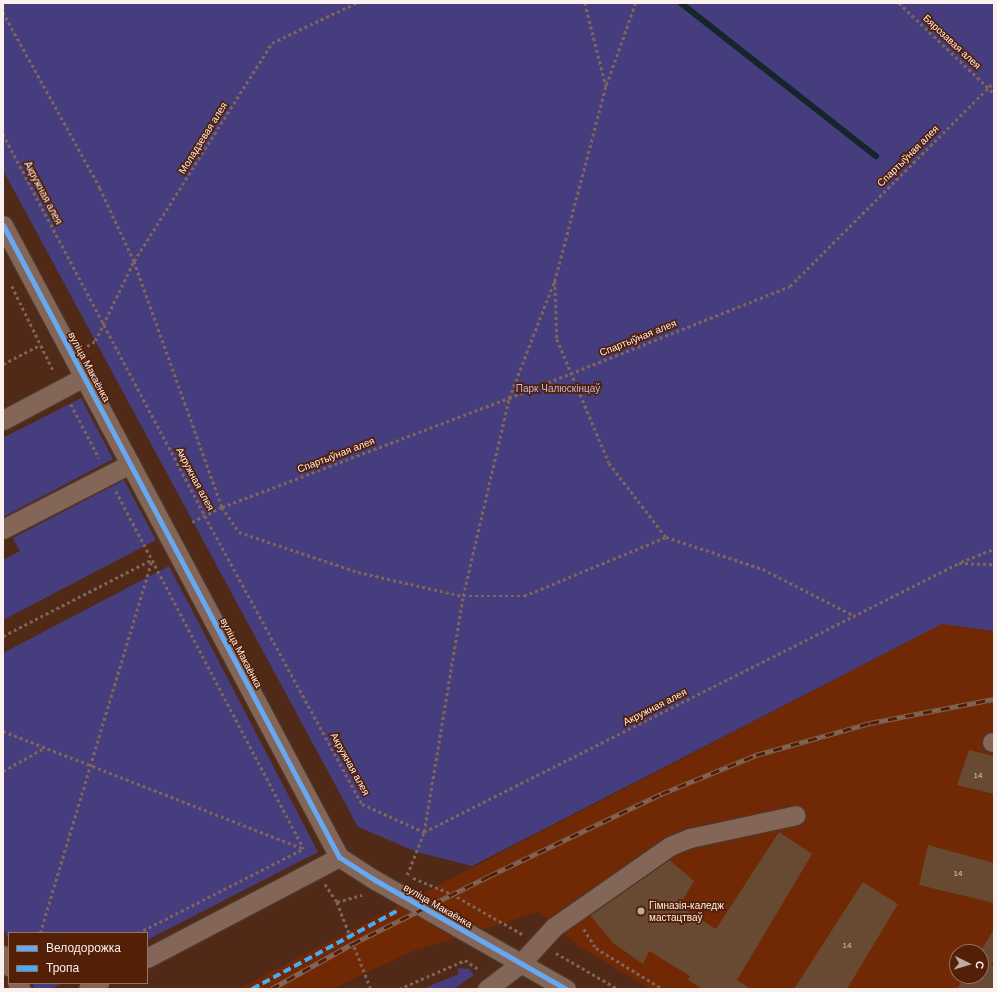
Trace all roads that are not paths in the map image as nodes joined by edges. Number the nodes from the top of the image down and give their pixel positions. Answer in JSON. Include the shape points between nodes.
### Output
{"nodes":[{"id":1,"x":3,"y":225,"type":"edge"},
{"id":2,"x":84,"y":377,"type":"junction"},
{"id":3,"x":3,"y":420,"type":"edge"},
{"id":4,"x":130,"y":464,"type":"junction"},
{"id":5,"x":3,"y":529,"type":"edge"},
{"id":6,"x":796,"y":815,"type":"dead end"},
{"id":7,"x":339,"y":857,"type":"junction"},
{"id":8,"x":3,"y":955,"type":"edge"},
{"id":9,"x":148,"y":957,"type":"edge"},
{"id":10,"x":8,"y":964,"type":"edge"},
{"id":11,"x":520,"y":964,"type":"junction"},
{"id":12,"x":97,"y":984,"type":"edge"},
{"id":13,"x":88,"y":989,"type":"edge"},
{"id":14,"x":487,"y":989,"type":"edge"},
{"id":15,"x":566,"y":989,"type":"edge"}],
"edges":[{"from":1,"to":2,"type":"street","name":"вуліца Макаёнка"},
{"from":2,"to":3,"type":"street"},
{"from":2,"to":4,"type":"street","name":"вуліца Макаёнка"},
{"from":4,"to":5,"type":"street"},
{"from":4,"to":7,"type":"street","name":"вуліца Макаёнка"},
{"from":6,"to":11,"type":"street","via":[[690,838],[670,846],[554,927]]},
{"from":7,"to":9,"type":"street"},
{"from":7,"to":11,"type":"street","name":"вуліца Макаёнка"},
{"from":8,"to":10,"type":"street"},
{"from":11,"to":14,"type":"street"},
{"from":11,"to":15,"type":"street","name":"вуліца Макаёнка"},
{"from":12,"to":13,"type":"street"}]}
